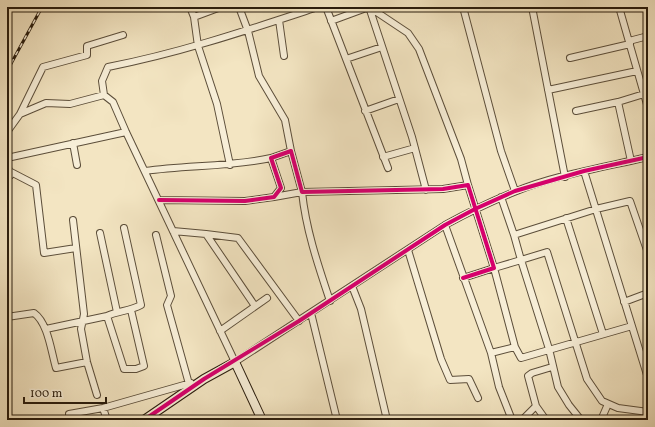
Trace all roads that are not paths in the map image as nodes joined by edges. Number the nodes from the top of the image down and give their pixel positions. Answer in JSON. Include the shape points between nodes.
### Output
{"nodes":[{"id":1,"x":190,"y":7,"type":"edge"},
{"id":2,"x":221,"y":7,"type":"edge"},
{"id":3,"x":239,"y":7,"type":"edge"},
{"id":4,"x":318,"y":7,"type":"edge"},
{"id":5,"x":326,"y":7,"type":"edge"},
{"id":6,"x":369,"y":7,"type":"edge"},
{"id":7,"x":463,"y":7,"type":"edge"},
{"id":8,"x":532,"y":7,"type":"edge"},
{"id":9,"x":619,"y":7,"type":"edge"},
{"id":10,"x":194,"y":17,"type":"junction"},
{"id":11,"x":279,"y":20,"type":"junction"},
{"id":12,"x":331,"y":21,"type":"junction"},
{"id":13,"x":248,"y":31,"type":"junction"},
{"id":14,"x":123,"y":35,"type":"dead end"},
{"id":15,"x":648,"y":36,"type":"edge"},
{"id":16,"x":629,"y":42,"type":"junction"},
{"id":17,"x":198,"y":46,"type":"junction"},
{"id":18,"x":382,"y":47,"type":"junction"},
{"id":19,"x":284,"y":56,"type":"dead end"},
{"id":20,"x":570,"y":58,"type":"dead end"},
{"id":21,"x":346,"y":59,"type":"junction"},
{"id":22,"x":637,"y":71,"type":"junction"},
{"id":23,"x":548,"y":90,"type":"junction"},
{"id":24,"x":644,"y":94,"type":"junction"},
{"id":25,"x":104,"y":95,"type":"junction"},
{"id":26,"x":399,"y":99,"type":"junction"},
{"id":27,"x":618,"y":102,"type":"junction"},
{"id":28,"x":648,"y":108,"type":"edge"},
{"id":29,"x":365,"y":111,"type":"junction"},
{"id":30,"x":576,"y":111,"type":"dead end"},
{"id":31,"x":20,"y":114,"type":"junction"},
{"id":32,"x":7,"y":132,"type":"edge"},
{"id":33,"x":126,"y":132,"type":"junction"},
{"id":34,"x":73,"y":143,"type":"junction"},
{"id":35,"x":415,"y":148,"type":"junction"},
{"id":36,"x":291,"y":151,"type":"junction"},
{"id":37,"x":383,"y":157,"type":"junction"},
{"id":38,"x":7,"y":158,"type":"edge"},
{"id":39,"x":271,"y":158,"type":"junction"},
{"id":40,"x":648,"y":158,"type":"edge"},
{"id":41,"x":631,"y":161,"type":"junction"},
{"id":42,"x":7,"y":162,"type":"edge"},
{"id":43,"x":230,"y":164,"type":"junction"},
{"id":44,"x":77,"y":165,"type":"dead end"},
{"id":45,"x":388,"y":168,"type":"dead end"},
{"id":46,"x":145,"y":171,"type":"junction"},
{"id":47,"x":584,"y":171,"type":"junction"},
{"id":48,"x":8,"y":174,"type":"edge"},
{"id":49,"x":565,"y":177,"type":"junction"},
{"id":50,"x":468,"y":185,"type":"junction"},
{"id":51,"x":426,"y":190,"type":"junction"},
{"id":52,"x":515,"y":191,"type":"junction"},
{"id":53,"x":302,"y":192,"type":"junction"},
{"id":54,"x":274,"y":197,"type":"junction"},
{"id":55,"x":501,"y":197,"type":"junction"},
{"id":56,"x":159,"y":200,"type":"junction"},
{"id":57,"x":475,"y":209,"type":"junction"},
{"id":58,"x":596,"y":209,"type":"junction"},
{"id":59,"x":566,"y":218,"type":"junction"},
{"id":60,"x":73,"y":220,"type":"dead end"},
{"id":61,"x":445,"y":225,"type":"junction"},
{"id":62,"x":124,"y":228,"type":"dead end"},
{"id":63,"x":173,"y":231,"type":"junction"},
{"id":64,"x":100,"y":232,"type":"dead end"},
{"id":65,"x":156,"y":234,"type":"dead end"},
{"id":66,"x":206,"y":234,"type":"junction"},
{"id":67,"x":514,"y":235,"type":"junction"},
{"id":68,"x":76,"y":248,"type":"junction"},
{"id":69,"x":408,"y":250,"type":"junction"},
{"id":70,"x":648,"y":252,"type":"edge"},
{"id":71,"x":521,"y":260,"type":"junction"},
{"id":72,"x":494,"y":268,"type":"junction"},
{"id":73,"x":463,"y":278,"type":"junction"},
{"id":74,"x":352,"y":286,"type":"junction"},
{"id":75,"x":648,"y":293,"type":"edge"},
{"id":76,"x":267,"y":298,"type":"dead end"},
{"id":77,"x":330,"y":300,"type":"junction"},
{"id":78,"x":624,"y":302,"type":"junction"},
{"id":79,"x":255,"y":306,"type":"junction"},
{"id":80,"x":131,"y":310,"type":"junction"},
{"id":81,"x":116,"y":312,"type":"junction"},
{"id":82,"x":311,"y":313,"type":"junction"},
{"id":83,"x":107,"y":316,"type":"junction"},
{"id":84,"x":7,"y":317,"type":"edge"},
{"id":85,"x":82,"y":321,"type":"junction"},
{"id":86,"x":299,"y":321,"type":"junction"},
{"id":87,"x":632,"y":326,"type":"junction"},
{"id":88,"x":46,"y":328,"type":"junction"},
{"id":89,"x":220,"y":331,"type":"junction"},
{"id":90,"x":603,"y":334,"type":"junction"},
{"id":91,"x":576,"y":342,"type":"junction"},
{"id":92,"x":515,"y":347,"type":"junction"},
{"id":93,"x":549,"y":349,"type":"junction"},
{"id":94,"x":491,"y":353,"type":"junction"},
{"id":95,"x":87,"y":362,"type":"junction"},
{"id":96,"x":234,"y":362,"type":"junction"},
{"id":97,"x":552,"y":367,"type":"junction"},
{"id":98,"x":648,"y":378,"type":"edge"},
{"id":99,"x":204,"y":379,"type":"junction"},
{"id":100,"x":189,"y":384,"type":"junction"},
{"id":101,"x":97,"y":395,"type":"dead end"},
{"id":102,"x":478,"y":398,"type":"dead end"},
{"id":103,"x":608,"y":404,"type":"junction"},
{"id":104,"x":536,"y":406,"type":"junction"},
{"id":105,"x":102,"y":408,"type":"junction"},
{"id":106,"x":648,"y":412,"type":"edge"},
{"id":107,"x":69,"y":414,"type":"dead end"},
{"id":108,"x":107,"y":420,"type":"edge"},
{"id":109,"x":144,"y":420,"type":"edge"},
{"id":110,"x":262,"y":420,"type":"edge"},
{"id":111,"x":337,"y":420,"type":"edge"},
{"id":112,"x":387,"y":420,"type":"edge"},
{"id":113,"x":512,"y":420,"type":"edge"},
{"id":114,"x":522,"y":420,"type":"edge"},
{"id":115,"x":546,"y":420,"type":"edge"},
{"id":116,"x":581,"y":420,"type":"edge"},
{"id":117,"x":601,"y":420,"type":"edge"}],
"edges":[{"from":1,"to":10,"type":"street"},
{"from":2,"to":10,"type":"street"},
{"from":3,"to":13,"type":"street"},
{"from":4,"to":11,"type":"street"},
{"from":5,"to":12,"type":"street"},
{"from":6,"to":12,"type":"street"},
{"from":6,"to":18,"type":"street"},
{"from":6,"to":50,"type":"street","via":[[408,33],[419,49],[461,159]]},
{"from":7,"to":52,"type":"street","via":[[501,151]]},
{"from":8,"to":23,"type":"street"},
{"from":9,"to":16,"type":"street"},
{"from":10,"to":17,"type":"street"},
{"from":11,"to":13,"type":"street"},
{"from":11,"to":19,"type":"street"},
{"from":12,"to":21,"type":"street"},
{"from":13,"to":17,"type":"street"},
{"from":13,"to":36,"type":"street","via":[[259,76],[285,120]]},
{"from":14,"to":31,"type":"street","via":[[87,46],[87,55],[43,67]]},
{"from":15,"to":16,"type":"street"},
{"from":16,"to":20,"type":"street"},
{"from":16,"to":22,"type":"street"},
{"from":17,"to":25,"type":"street","via":[[108,67],[102,81]]},
{"from":17,"to":43,"type":"street","via":[[217,104]]},
{"from":18,"to":21,"type":"street"},
{"from":18,"to":26,"type":"street"},
{"from":21,"to":29,"type":"street"},
{"from":22,"to":23,"type":"street"},
{"from":22,"to":24,"type":"street"},
{"from":23,"to":49,"type":"street"},
{"from":24,"to":27,"type":"street"},
{"from":24,"to":28,"type":"street"},
{"from":25,"to":31,"type":"street","via":[[70,104],[46,103]]},
{"from":25,"to":33,"type":"street","via":[[113,102]]},
{"from":26,"to":29,"type":"street"},
{"from":26,"to":35,"type":"street"},
{"from":27,"to":30,"type":"street"},
{"from":27,"to":41,"type":"street"},
{"from":29,"to":37,"type":"street"},
{"from":31,"to":32,"type":"street"},
{"from":33,"to":34,"type":"street"},
{"from":33,"to":46,"type":"street"},
{"from":34,"to":38,"type":"street"},
{"from":34,"to":44,"type":"street"},
{"from":35,"to":37,"type":"street"},
{"from":35,"to":51,"type":"street"},
{"from":36,"to":39,"type":"street"},
{"from":36,"to":53,"type":"street"},
{"from":37,"to":45,"type":"street"},
{"from":39,"to":43,"type":"street"},
{"from":39,"to":54,"type":"street","via":[[281,188]]},
{"from":40,"to":41,"type":"street"},
{"from":41,"to":47,"type":"street"},
{"from":42,"to":48,"type":"street"},
{"from":43,"to":46,"type":"street"},
{"from":46,"to":56,"type":"street"},
{"from":47,"to":49,"type":"street"},
{"from":47,"to":58,"type":"street"},
{"from":48,"to":68,"type":"street","via":[[36,185],[44,253]]},
{"from":49,"to":52,"type":"street"},
{"from":50,"to":51,"type":"street"},
{"from":50,"to":57,"type":"street"},
{"from":51,"to":53,"type":"street"},
{"from":52,"to":55,"type":"street"},
{"from":53,"to":54,"type":"street"},
{"from":53,"to":77,"type":"street","via":[[304,216]]},
{"from":54,"to":56,"type":"street","via":[[245,201]]},
{"from":55,"to":57,"type":"street"},
{"from":55,"to":67,"type":"street"},
{"from":56,"to":63,"type":"street"},
{"from":57,"to":61,"type":"street"},
{"from":57,"to":72,"type":"street"},
{"from":58,"to":59,"type":"street"},
{"from":58,"to":70,"type":"street","via":[[630,201]]},
{"from":58,"to":78,"type":"street"},
{"from":59,"to":67,"type":"street"},
{"from":59,"to":90,"type":"street"},
{"from":60,"to":68,"type":"street"},
{"from":61,"to":69,"type":"street"},
{"from":61,"to":73,"type":"street"},
{"from":62,"to":80,"type":"street","via":[[141,304]]},
{"from":63,"to":66,"type":"street"},
{"from":63,"to":89,"type":"street"},
{"from":64,"to":81,"type":"street"},
{"from":65,"to":100,"type":"street","via":[[171,296],[167,305]]},
{"from":66,"to":79,"type":"street"},
{"from":66,"to":86,"type":"street","via":[[238,238]]},
{"from":67,"to":71,"type":"street"},
{"from":68,"to":85,"type":"street","via":[[84,314]]},
{"from":69,"to":74,"type":"street"},
{"from":69,"to":102,"type":"street","via":[[450,380],[469,379]]},
{"from":71,"to":72,"type":"street"},
{"from":71,"to":91,"type":"street","via":[[547,252]]},
{"from":71,"to":93,"type":"street"},
{"from":72,"to":73,"type":"street"},
{"from":72,"to":92,"type":"street"},
{"from":73,"to":94,"type":"street"},
{"from":74,"to":77,"type":"street"},
{"from":74,"to":112,"type":"street","via":[[361,309]]},
{"from":75,"to":78,"type":"street"},
{"from":76,"to":79,"type":"street"},
{"from":77,"to":82,"type":"street"},
{"from":78,"to":87,"type":"street"},
{"from":79,"to":89,"type":"street"},
{"from":80,"to":81,"type":"street"},
{"from":80,"to":83,"type":"street","via":[[144,366],[136,369],[124,369]]},
{"from":81,"to":83,"type":"street"},
{"from":82,"to":86,"type":"street"},
{"from":82,"to":111,"type":"street"},
{"from":83,"to":85,"type":"street"},
{"from":84,"to":88,"type":"street","via":[[34,313],[41,318]]},
{"from":85,"to":88,"type":"street"},
{"from":85,"to":95,"type":"street"},
{"from":86,"to":96,"type":"street"},
{"from":87,"to":90,"type":"street"},
{"from":87,"to":98,"type":"street"},
{"from":88,"to":95,"type":"street","via":[[56,368]]},
{"from":89,"to":96,"type":"street"},
{"from":90,"to":91,"type":"street"},
{"from":91,"to":93,"type":"street"},
{"from":91,"to":103,"type":"street","via":[[587,379],[602,401]]},
{"from":92,"to":93,"type":"street","via":[[521,358]]},
{"from":92,"to":94,"type":"street"},
{"from":93,"to":97,"type":"street"},
{"from":94,"to":113,"type":"street","via":[[499,388]]},
{"from":95,"to":101,"type":"street"},
{"from":96,"to":99,"type":"street"},
{"from":96,"to":110,"type":"street"},
{"from":97,"to":104,"type":"street","via":[[528,376]]},
{"from":97,"to":116,"type":"street","via":[[558,387]]},
{"from":99,"to":100,"type":"street"},
{"from":99,"to":109,"type":"street"},
{"from":100,"to":105,"type":"street"},
{"from":103,"to":106,"type":"street"},
{"from":103,"to":117,"type":"street"},
{"from":104,"to":114,"type":"street"},
{"from":104,"to":115,"type":"street"},
{"from":105,"to":107,"type":"street"},
{"from":105,"to":108,"type":"street"}]}
